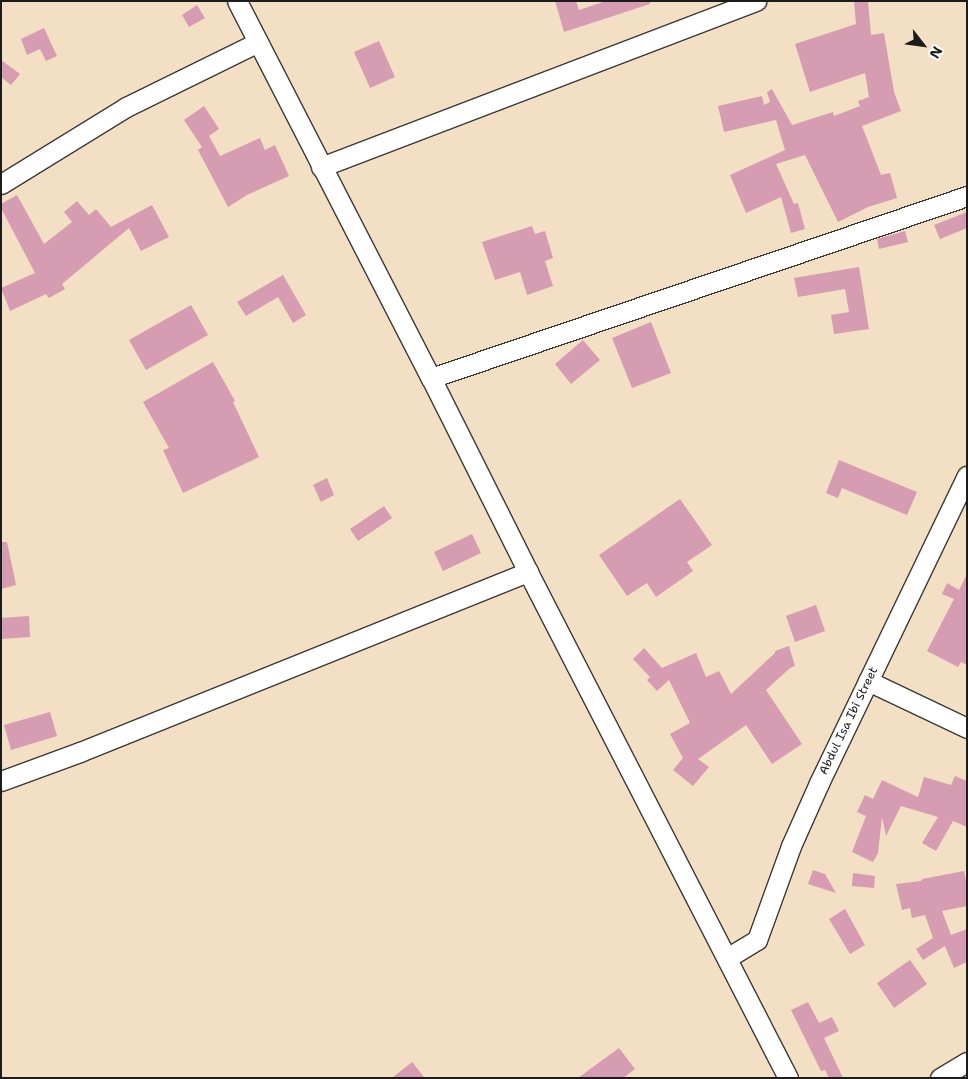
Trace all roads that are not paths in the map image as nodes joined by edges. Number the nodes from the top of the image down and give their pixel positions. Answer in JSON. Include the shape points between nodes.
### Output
{"nodes":[{"id":1,"x":237,"y":1,"type":"edge"},
{"id":2,"x":756,"y":1,"type":"edge"},
{"id":3,"x":258,"y":42,"type":"junction"},
{"id":4,"x":322,"y":167,"type":"junction"},
{"id":5,"x":1,"y":184,"type":"edge"},
{"id":6,"x":967,"y":196,"type":"edge"},
{"id":7,"x":432,"y":378,"type":"junction"},
{"id":8,"x":967,"y":476,"type":"edge"},
{"id":9,"x":528,"y":572,"type":"junction"},
{"id":10,"x":868,"y":681,"type":"junction"},
{"id":11,"x":967,"y":728,"type":"edge"},
{"id":12,"x":1,"y":781,"type":"edge"},
{"id":13,"x":727,"y":958,"type":"junction"},
{"id":14,"x":967,"y":1062,"type":"edge"},
{"id":15,"x":788,"y":1078,"type":"edge"},
{"id":16,"x":940,"y":1078,"type":"edge"}],
"edges":[{"from":1,"to":3,"type":"street"},
{"from":2,"to":4,"type":"street"},
{"from":3,"to":4,"type":"street"},
{"from":3,"to":5,"type":"street","via":[[126,107]]},
{"from":4,"to":7,"type":"street"},
{"from":6,"to":7,"type":"street"},
{"from":7,"to":9,"type":"street"},
{"from":8,"to":10,"type":"street","name":"Abdul Isa Ibi Street"},
{"from":9,"to":12,"type":"street"},
{"from":9,"to":13,"type":"street"},
{"from":10,"to":11,"type":"street"},
{"from":10,"to":13,"type":"street","name":"Abdul Isa Ibi Street","via":[[791,846],[757,940]]},
{"from":13,"to":15,"type":"street"},
{"from":14,"to":16,"type":"street"}]}
